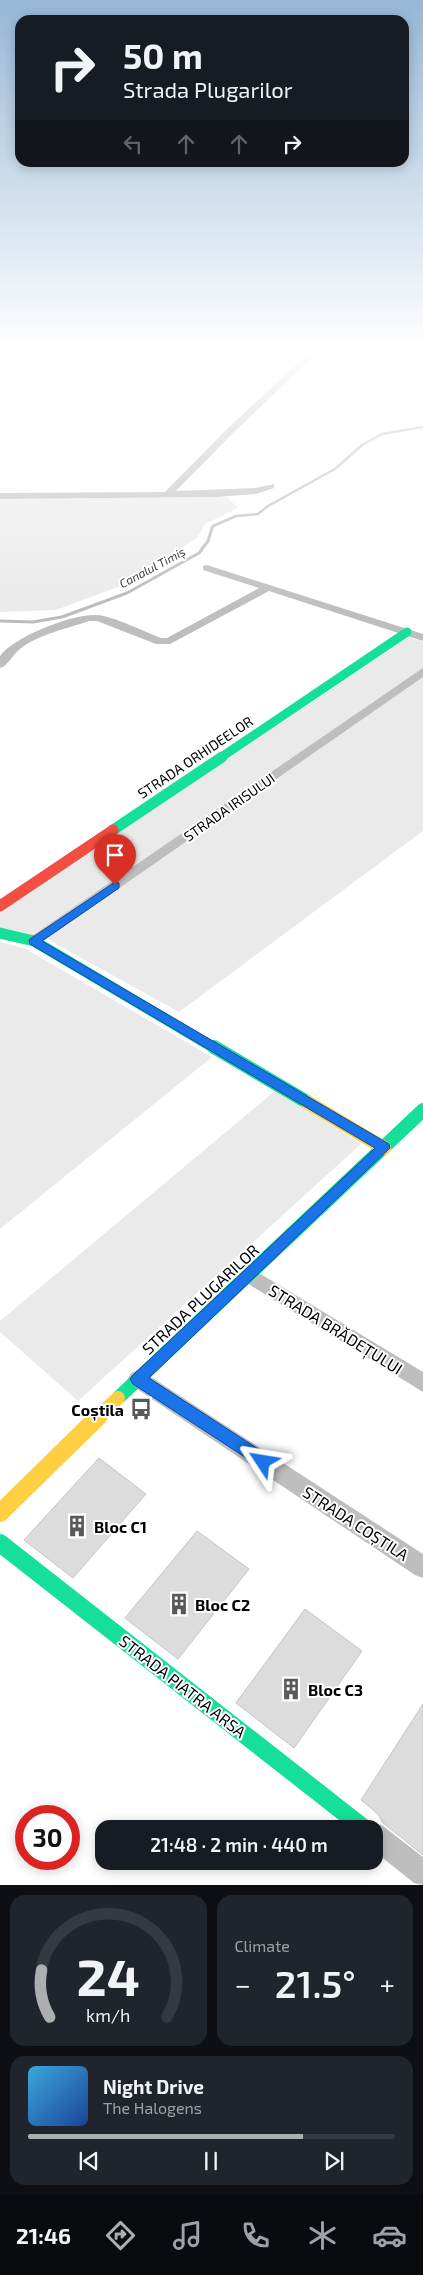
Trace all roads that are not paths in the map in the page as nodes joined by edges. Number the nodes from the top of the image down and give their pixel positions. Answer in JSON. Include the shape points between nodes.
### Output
{"nodes":[{"id":1,"x":224,"y":437,"type":"edge"},
{"id":2,"x":271,"y":486,"type":"dead end"},
{"id":3,"x":167,"y":495,"type":"junction"},
{"id":4,"x":0,"y":496,"type":"edge"},
{"id":5,"x":207,"y":568,"type":"dead end"},
{"id":6,"x":267,"y":588,"type":"junction"},
{"id":7,"x":406,"y":632,"type":"junction"},
{"id":8,"x":423,"y":638,"type":"edge"},
{"id":9,"x":0,"y":663,"type":"edge"},
{"id":10,"x":423,"y":672,"type":"edge"},
{"id":11,"x":0,"y":906,"type":"edge"},
{"id":12,"x":0,"y":933,"type":"edge"},
{"id":13,"x":34,"y":941,"type":"junction"},
{"id":14,"x":423,"y":1110,"type":"edge"},
{"id":15,"x":384,"y":1148,"type":"junction"},
{"id":16,"x":249,"y":1275,"type":"junction"},
{"id":17,"x":138,"y":1379,"type":"junction"},
{"id":18,"x":423,"y":1383,"type":"edge"},
{"id":19,"x":0,"y":1513,"type":"edge"},
{"id":20,"x":0,"y":1543,"type":"edge"},
{"id":21,"x":423,"y":1567,"type":"edge"},
{"id":22,"x":354,"y":1820,"type":"edge"},
{"id":23,"x":383,"y":1842,"type":"edge"},
{"id":24,"x":423,"y":1874,"type":"edge"}],
"edges":[{"from":1,"to":3,"type":"street"},
{"from":2,"to":3,"type":"street","via":[[256,492]]},
{"from":3,"to":4,"type":"street"},
{"from":5,"to":6,"type":"street"},
{"from":6,"to":7,"type":"street"},
{"from":6,"to":9,"type":"street","via":[[176,639],[160,642],[103,620],[88,618],[18,644]]},
{"from":7,"to":8,"type":"street"},
{"from":7,"to":11,"type":"street","name":"STRADA ORHIDEELOR"},
{"from":10,"to":13,"type":"street","name":"STRADA IRISULUI"},
{"from":12,"to":13,"type":"street"},
{"from":13,"to":15,"type":"street"},
{"from":14,"to":15,"type":"street","name":"STRADA PLUGARILOR"},
{"from":15,"to":16,"type":"street","name":"STRADA PLUGARILOR"},
{"from":16,"to":17,"type":"street","name":"STRADA PLUGARILOR"},
{"from":16,"to":18,"type":"street","name":"STRADA BRĂDEȚULUI"},
{"from":17,"to":19,"type":"street","name":"STRADA PLUGARILOR"},
{"from":17,"to":21,"type":"street","name":"STRADA COȘTILA"},
{"from":20,"to":22,"type":"street","name":"STRADA PIATRA ARSA"},
{"from":23,"to":24,"type":"street"}]}
